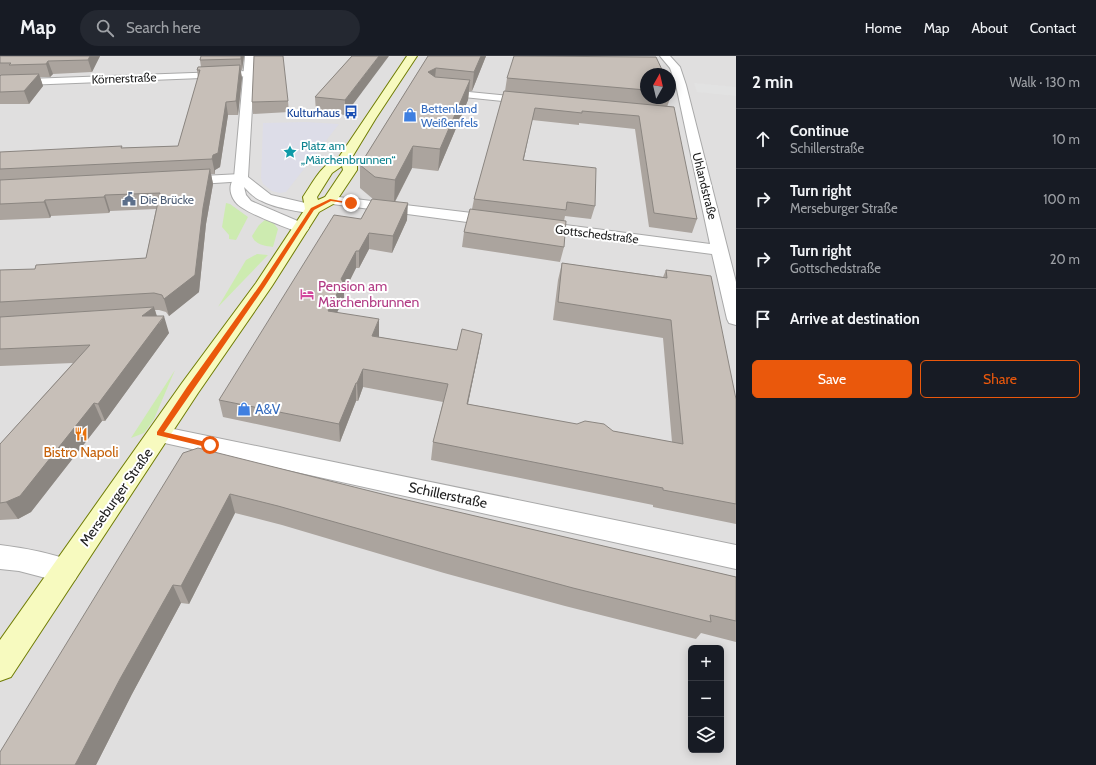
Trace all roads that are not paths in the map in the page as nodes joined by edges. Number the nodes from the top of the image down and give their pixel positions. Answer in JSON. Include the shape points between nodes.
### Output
{"nodes":[{"id":1,"x":250,"y":56,"type":"edge"},
{"id":2,"x":412,"y":56,"type":"edge"},
{"id":3,"x":665,"y":56,"type":"edge"},
{"id":4,"x":248,"y":74,"type":"junction"},
{"id":5,"x":0,"y":83,"type":"edge"},
{"id":6,"x":434,"y":92,"type":"edge"},
{"id":7,"x":542,"y":102,"type":"edge"},
{"id":8,"x":344,"y":160,"type":"junction"},
{"id":9,"x":241,"y":178,"type":"junction"},
{"id":10,"x":170,"y":181,"type":"edge"},
{"id":11,"x":330,"y":200,"type":"junction"},
{"id":12,"x":313,"y":209,"type":"junction"},
{"id":13,"x":301,"y":228,"type":"junction"},
{"id":14,"x":720,"y":250,"type":"junction"},
{"id":15,"x":736,"y":319,"type":"edge"},
{"id":16,"x":159,"y":434,"type":"junction"},
{"id":17,"x":736,"y":556,"type":"edge"},
{"id":18,"x":0,"y":557,"type":"edge"},
{"id":19,"x":65,"y":570,"type":"junction"},
{"id":20,"x":0,"y":666,"type":"edge"}],
"edges":[{"from":1,"to":4,"type":"street"},
{"from":2,"to":8,"type":"main road","name":"Merseburger Straße"},
{"from":3,"to":14,"type":"street","name":"Uhlandstraße","via":[[675,67],[681,115]]},
{"from":4,"to":5,"type":"street","name":"Körnerstraße"},
{"from":4,"to":9,"type":"street"},
{"from":6,"to":7,"type":"street"},
{"from":8,"to":11,"type":"main road","name":"Merseburger Straße","via":[[350,166],[350,170]]},
{"from":8,"to":12,"type":"main road","name":"Merseburger Straße","via":[[333,165],[314,190],[310,197]]},
{"from":9,"to":10,"type":"street"},
{"from":9,"to":12,"type":"street","via":[[266,198]]},
{"from":9,"to":13,"type":"street","via":[[236,188],[246,204]]},
{"from":11,"to":12,"type":"main road","name":"Merseburger Straße"},
{"from":11,"to":14,"type":"street","name":"Gottschedstraße"},
{"from":12,"to":13,"type":"main road","name":"Merseburger Straße"},
{"from":13,"to":16,"type":"main road","name":"Merseburger Straße"},
{"from":14,"to":15,"type":"street","name":"Uhlandstraße"},
{"from":16,"to":17,"type":"street","name":"Schillerstraße"},
{"from":16,"to":19,"type":"main road","name":"Merseburger Straße"},
{"from":18,"to":19,"type":"street"},
{"from":19,"to":20,"type":"main road","name":"Merseburger Straße"}]}
